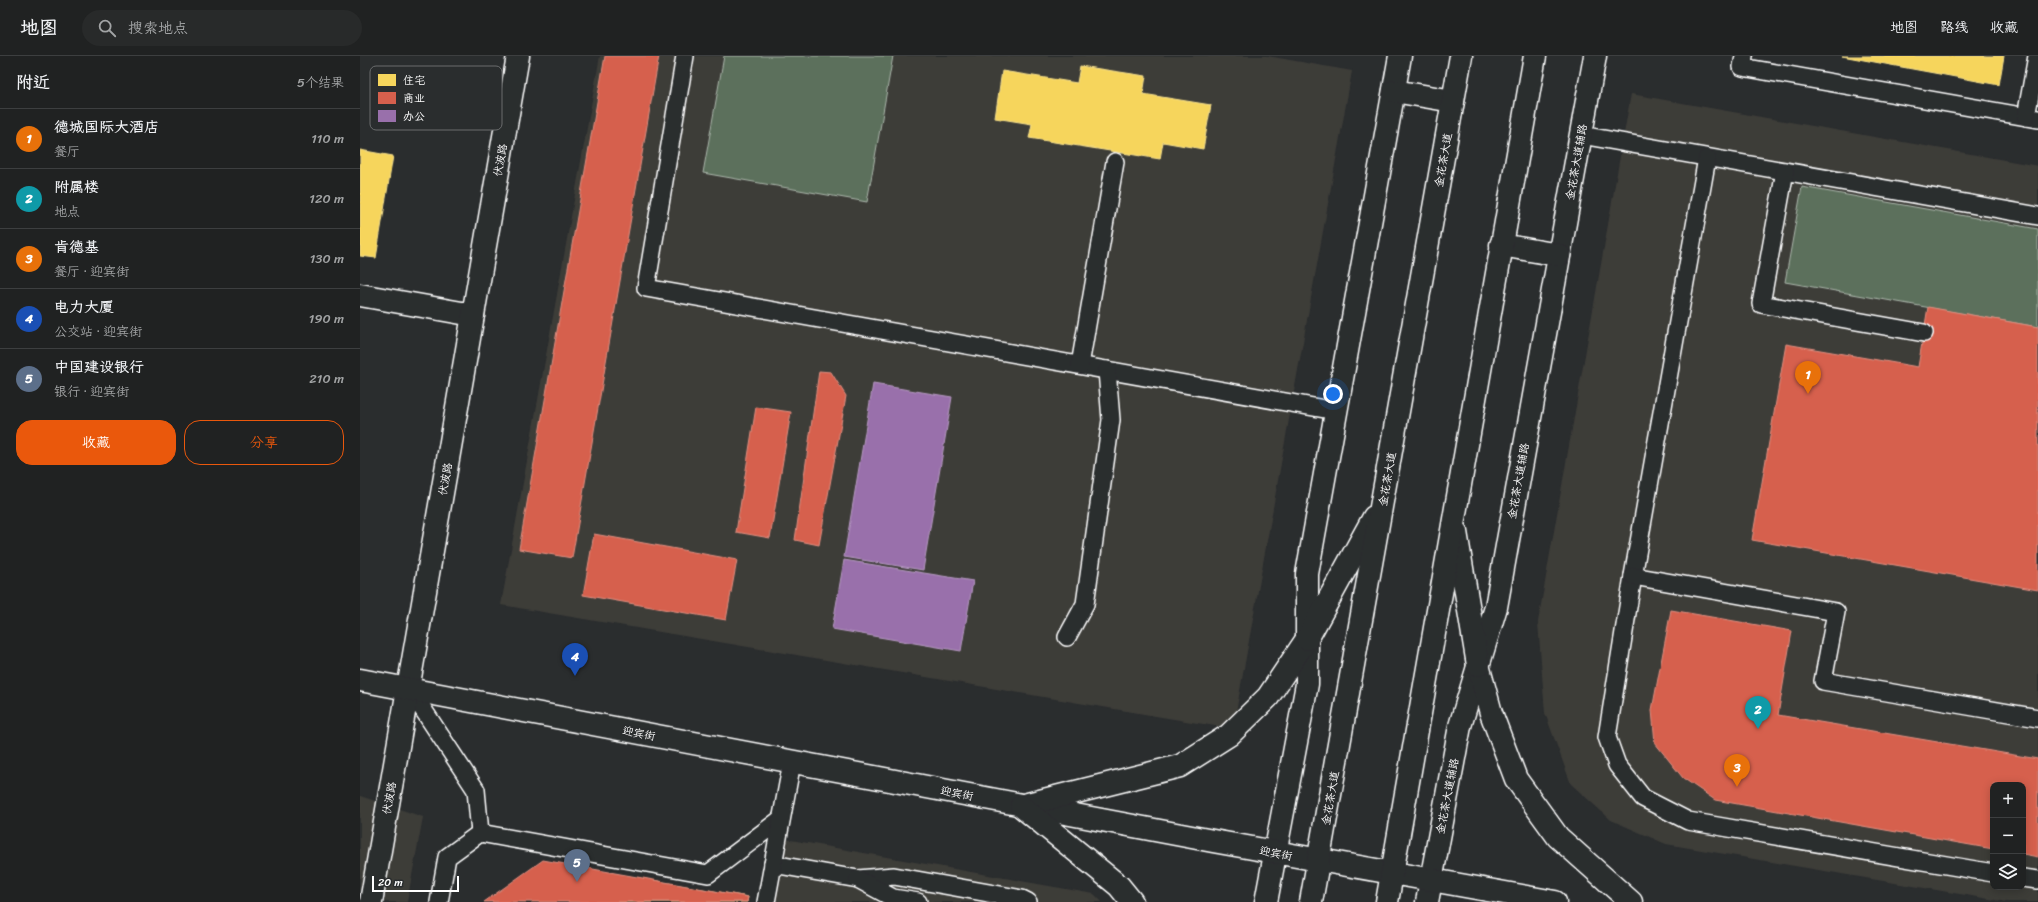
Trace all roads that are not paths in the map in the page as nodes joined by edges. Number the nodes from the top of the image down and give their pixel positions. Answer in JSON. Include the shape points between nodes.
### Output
{"nodes":[{"id":1,"x":518,"y":56,"type":"edge"},
{"id":2,"x":685,"y":56,"type":"edge"},
{"id":3,"x":1400,"y":56,"type":"edge"},
{"id":4,"x":1461,"y":56,"type":"edge"},
{"id":5,"x":1535,"y":56,"type":"edge"},
{"id":6,"x":1595,"y":56,"type":"edge"},
{"id":7,"x":1744,"y":56,"type":"edge"},
{"id":8,"x":2037,"y":56,"type":"edge"},
{"id":9,"x":1394,"y":91,"type":"junction"},
{"id":10,"x":1453,"y":101,"type":"junction"},
{"id":11,"x":2032,"y":118,"type":"edge"},
{"id":12,"x":1581,"y":135,"type":"junction"},
{"id":13,"x":1707,"y":158,"type":"junction"},
{"id":14,"x":1115,"y":162,"type":"dead end"},
{"id":15,"x":1785,"y":171,"type":"junction"},
{"id":16,"x":2038,"y":216,"type":"edge"},
{"id":17,"x":1501,"y":245,"type":"junction"},
{"id":18,"x":1559,"y":255,"type":"junction"},
{"id":19,"x":360,"y":295,"type":"edge"},
{"id":20,"x":473,"y":315,"type":"junction"},
{"id":21,"x":1924,"y":333,"type":"dead end"},
{"id":22,"x":1080,"y":365,"type":"junction"},
{"id":23,"x":1107,"y":370,"type":"junction"},
{"id":24,"x":1336,"y":410,"type":"junction"},
{"id":25,"x":1383,"y":502,"type":"junction"},
{"id":26,"x":1454,"y":515,"type":"junction"},
{"id":27,"x":1633,"y":576,"type":"junction"},
{"id":28,"x":1067,"y":637,"type":"dead end"},
{"id":29,"x":1307,"y":639,"type":"junction"},
{"id":30,"x":1478,"y":665,"type":"junction"},
{"id":31,"x":360,"y":680,"type":"edge"},
{"id":32,"x":409,"y":688,"type":"junction"},
{"id":33,"x":2038,"y":718,"type":"edge"},
{"id":34,"x":792,"y":762,"type":"junction"},
{"id":35,"x":1020,"y":805,"type":"junction"},
{"id":36,"x":781,"y":819,"type":"junction"},
{"id":37,"x":480,"y":832,"type":"junction"},
{"id":38,"x":1275,"y":853,"type":"junction"},
{"id":39,"x":1319,"y":861,"type":"junction"},
{"id":40,"x":773,"y":864,"type":"junction"},
{"id":41,"x":1990,"y":872,"type":"edge"},
{"id":42,"x":1391,"y":873,"type":"junction"},
{"id":43,"x":2026,"y":878,"type":"edge"},
{"id":44,"x":858,"y":879,"type":"junction"},
{"id":45,"x":1431,"y":880,"type":"junction"},
{"id":46,"x":2038,"y":880,"type":"edge"},
{"id":47,"x":371,"y":902,"type":"edge"},
{"id":48,"x":439,"y":902,"type":"edge"},
{"id":49,"x":766,"y":902,"type":"edge"},
{"id":50,"x":918,"y":902,"type":"edge"},
{"id":51,"x":1028,"y":902,"type":"edge"},
{"id":52,"x":1132,"y":902,"type":"edge"},
{"id":53,"x":1266,"y":902,"type":"edge"},
{"id":54,"x":1311,"y":902,"type":"edge"},
{"id":55,"x":1386,"y":902,"type":"edge"},
{"id":56,"x":1427,"y":902,"type":"edge"},
{"id":57,"x":1555,"y":902,"type":"edge"},
{"id":58,"x":1631,"y":902,"type":"edge"}],
"edges":[{"from":1,"to":20,"type":"main road","name":"伏波路"},
{"from":2,"to":22,"type":"lane","via":[[646,288]]},
{"from":3,"to":9,"type":"main road"},
{"from":4,"to":10,"type":"main road","name":"金花茶大道"},
{"from":5,"to":17,"type":"main road"},
{"from":6,"to":12,"type":"main road","name":"金花茶大道辅路"},
{"from":7,"to":11,"type":"lane","via":[[1742,67]]},
{"from":8,"to":11,"type":"lane"},
{"from":9,"to":10,"type":"main road"},
{"from":9,"to":24,"type":"main road"},
{"from":10,"to":25,"type":"main road","name":"金花茶大道"},
{"from":12,"to":13,"type":"lane"},
{"from":12,"to":18,"type":"main road","name":"金花茶大道辅路"},
{"from":13,"to":15,"type":"lane"},
{"from":13,"to":27,"type":"lane"},
{"from":14,"to":22,"type":"lane"},
{"from":15,"to":16,"type":"lane"},
{"from":15,"to":21,"type":"lane","via":[[1761,304]]},
{"from":17,"to":18,"type":"main road"},
{"from":17,"to":26,"type":"main road"},
{"from":18,"to":30,"type":"main road","name":"金花茶大道辅路","via":[[1496,607]]},
{"from":19,"to":20,"type":"main road"},
{"from":20,"to":32,"type":"main road","name":"伏波路"},
{"from":22,"to":23,"type":"lane"},
{"from":23,"to":24,"type":"lane"},
{"from":23,"to":28,"type":"lane","via":[[1111,420],[1086,604]]},
{"from":24,"to":29,"type":"main road","via":[[1307,574]]},
{"from":25,"to":29,"type":"main road"},
{"from":25,"to":39,"type":"main road","name":"金花茶大道"},
{"from":26,"to":30,"type":"main road"},
{"from":26,"to":42,"type":"main road"},
{"from":27,"to":33,"type":"lane","via":[[1836,612],[1824,681]]},
{"from":27,"to":41,"type":"lane","via":[[1607,737],[1617,765],[1644,798],[1688,821]]},
{"from":29,"to":35,"type":"main road","via":[[1268,697],[1229,735],[1180,766]]},
{"from":29,"to":38,"type":"main road","via":[[1307,684]]},
{"from":30,"to":45,"type":"main road","name":"金花茶大道辅路","via":[[1460,726]]},
{"from":30,"to":58,"type":"main road","via":[[1490,713],[1516,779],[1558,838]]},
{"from":31,"to":32,"type":"main road","name":"迎宾街"},
{"from":32,"to":34,"type":"main road","name":"迎宾街"},
{"from":32,"to":37,"type":"lane","via":[[476,790]]},
{"from":32,"to":47,"type":"main road","name":"伏波路"},
{"from":34,"to":35,"type":"main road","name":"迎宾街"},
{"from":34,"to":36,"type":"lane"},
{"from":35,"to":38,"type":"main road","name":"迎宾街"},
{"from":35,"to":52,"type":"main road","via":[[1119,886]]},
{"from":36,"to":37,"type":"lane","via":[[708,874]]},
{"from":36,"to":40,"type":"lane"},
{"from":37,"to":48,"type":"lane","via":[[447,857]]},
{"from":38,"to":39,"type":"main road","name":"迎宾街"},
{"from":38,"to":53,"type":"main road"},
{"from":39,"to":42,"type":"main road","name":"迎宾街"},
{"from":39,"to":54,"type":"main road","name":"金花茶大道"},
{"from":40,"to":44,"type":"lane"},
{"from":40,"to":49,"type":"lane"},
{"from":42,"to":45,"type":"main road","name":"迎宾街"},
{"from":42,"to":55,"type":"main road"},
{"from":43,"to":46,"type":"lane"},
{"from":44,"to":50,"type":"lane","via":[[893,898]]},
{"from":44,"to":51,"type":"lane","via":[[894,876]]},
{"from":45,"to":56,"type":"main road","name":"金花茶大道辅路"},
{"from":45,"to":57,"type":"main road","name":"迎宾街"}]}
